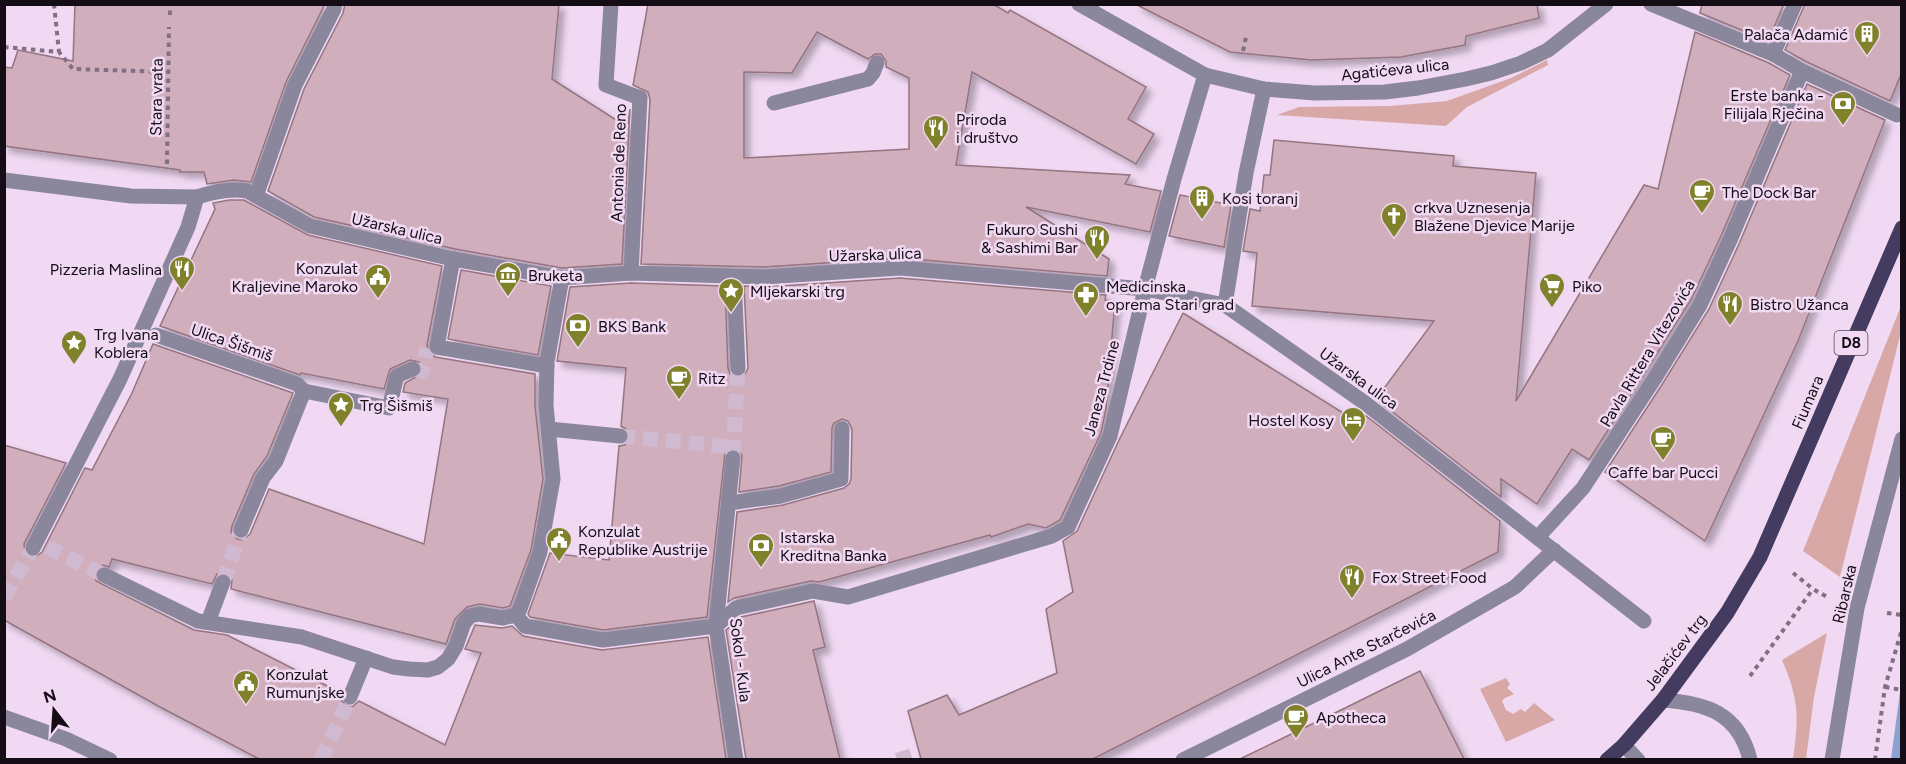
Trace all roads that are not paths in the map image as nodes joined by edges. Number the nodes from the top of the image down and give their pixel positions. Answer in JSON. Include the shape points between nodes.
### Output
{"nodes":[{"id":1,"x":335,"y":4,"type":"edge"},
{"id":2,"x":611,"y":4,"type":"edge"},
{"id":3,"x":1079,"y":4,"type":"edge"},
{"id":4,"x":1606,"y":4,"type":"edge"},
{"id":5,"x":1651,"y":4,"type":"edge"},
{"id":6,"x":1795,"y":4,"type":"edge"},
{"id":7,"x":1773,"y":54,"type":"junction"},
{"id":8,"x":877,"y":63,"type":"dead end"},
{"id":9,"x":1802,"y":71,"type":"junction"},
{"id":10,"x":1205,"y":75,"type":"junction"},
{"id":11,"x":1264,"y":89,"type":"junction"},
{"id":12,"x":774,"y":103,"type":"dead end"},
{"id":13,"x":1897,"y":115,"type":"dead end"},
{"id":14,"x":4,"y":180,"type":"edge"},
{"id":15,"x":204,"y":195,"type":"junction"},
{"id":16,"x":256,"y":196,"type":"junction"},
{"id":17,"x":1902,"y":228,"type":"edge"},
{"id":18,"x":453,"y":259,"type":"junction"},
{"id":19,"x":632,"y":273,"type":"junction"},
{"id":20,"x":734,"y":277,"type":"junction"},
{"id":21,"x":562,"y":278,"type":"junction"},
{"id":22,"x":1145,"y":288,"type":"junction"},
{"id":23,"x":1225,"y":304,"type":"junction"},
{"id":24,"x":156,"y":335,"type":"dead end"},
{"id":25,"x":547,"y":364,"type":"junction"},
{"id":26,"x":413,"y":369,"type":"tunnel mouth"},
{"id":27,"x":738,"y":369,"type":"tunnel mouth"},
{"id":28,"x":300,"y":388,"type":"junction"},
{"id":29,"x":549,"y":429,"type":"junction"},
{"id":30,"x":842,"y":429,"type":"dead end"},
{"id":31,"x":620,"y":436,"type":"tunnel mouth"},
{"id":32,"x":1902,"y":439,"type":"edge"},
{"id":33,"x":733,"y":458,"type":"tunnel mouth"},
{"id":34,"x":729,"y":503,"type":"junction"},
{"id":35,"x":241,"y":530,"type":"tunnel mouth"},
{"id":36,"x":1538,"y":537,"type":"junction"},
{"id":37,"x":39,"y":545,"type":"tunnel mouth"},
{"id":38,"x":1554,"y":550,"type":"junction"},
{"id":39,"x":1760,"y":557,"type":"joint"},
{"id":40,"x":104,"y":575,"type":"tunnel mouth"},
{"id":41,"x":224,"y":582,"type":"tunnel mouth"},
{"id":42,"x":516,"y":615,"type":"junction"},
{"id":43,"x":1644,"y":621,"type":"dead end"},
{"id":44,"x":208,"y":622,"type":"junction"},
{"id":45,"x":716,"y":626,"type":"junction"},
{"id":46,"x":366,"y":658,"type":"junction"},
{"id":47,"x":350,"y":697,"type":"tunnel mouth"},
{"id":48,"x":1663,"y":700,"type":"junction"},
{"id":49,"x":4,"y":717,"type":"edge"},
{"id":50,"x":1624,"y":745,"type":"junction"},
{"id":51,"x":110,"y":759,"type":"edge"},
{"id":52,"x":736,"y":759,"type":"edge"},
{"id":53,"x":1183,"y":759,"type":"edge"},
{"id":54,"x":1607,"y":759,"type":"edge"},
{"id":55,"x":1638,"y":759,"type":"edge"},
{"id":56,"x":1750,"y":759,"type":"edge"},
{"id":57,"x":1832,"y":759,"type":"edge"}],
"edges":[{"from":1,"to":16,"type":"street","via":[[296,85]]},
{"from":2,"to":19,"type":"street","name":"Antonia de Reno","via":[[606,85],[640,98]]},
{"from":3,"to":10,"type":"street","name":"Agatićeva ulica"},
{"from":4,"to":11,"type":"street","name":"Agatićeva ulica","via":[[1548,50],[1521,63],[1466,79],[1385,92]]},
{"from":5,"to":7,"type":"street"},
{"from":6,"to":7,"type":"street"},
{"from":7,"to":9,"type":"street"},
{"from":8,"to":12,"type":"street","via":[[868,79]]},
{"from":9,"to":13,"type":"street"},
{"from":9,"to":36,"type":"street","name":"Pavla Rittera Vitezovića","via":[[1700,305],[1583,488]]},
{"from":10,"to":11,"type":"street","name":"Agatićeva ulica"},
{"from":10,"to":22,"type":"street","name":"Janeza Trdine"},
{"from":11,"to":23,"type":"street"},
{"from":14,"to":15,"type":"street","via":[[131,196]]},
{"from":15,"to":16,"type":"street","name":"Užarska ulica","via":[[237,189]]},
{"from":15,"to":37,"type":"street"},
{"from":16,"to":18,"type":"street","name":"Užarska ulica","via":[[310,226]]},
{"from":17,"to":39,"type":"main road","name":"Fiumara","number":"D8"},
{"from":18,"to":21,"type":"street","name":"Užarska ulica"},
{"from":18,"to":25,"type":"street","via":[[432,348]]},
{"from":19,"to":20,"type":"street","name":"Užarska ulica"},
{"from":19,"to":21,"type":"street","name":"Užarska ulica"},
{"from":20,"to":22,"type":"street","name":"Užarska ulica","via":[[900,268]]},
{"from":20,"to":27,"type":"street"},
{"from":21,"to":25,"type":"street"},
{"from":22,"to":23,"type":"street","name":"Užarska ulica"},
{"from":22,"to":45,"type":"street","name":"Janeza Trdine","via":[[1110,436],[1068,527],[1052,536],[848,597],[813,591],[736,608]]},
{"from":23,"to":36,"type":"street","name":"Užarska ulica","via":[[1365,403]]},
{"from":24,"to":28,"type":"street","name":"Ulica Šišmiš"},
{"from":25,"to":29,"type":"street"},
{"from":26,"to":28,"type":"street","name":"Ulica Šišmiš","via":[[397,376],[389,408]]},
{"from":28,"to":35,"type":"street","via":[[276,461],[263,478]]},
{"from":29,"to":31,"type":"street"},
{"from":29,"to":42,"type":"street","via":[[553,479],[540,552]]},
{"from":30,"to":34,"type":"street","via":[[842,479],[781,496]]},
{"from":32,"to":57,"type":"street","name":"Ribarska","via":[[1857,608]]},
{"from":33,"to":34,"type":"street","name":"Sokol - Kula"},
{"from":34,"to":45,"type":"street","name":"Sokol - Kula"},
{"from":36,"to":38,"type":"street"},
{"from":38,"to":43,"type":"street"},
{"from":38,"to":53,"type":"street","name":"Ulica Ante Starčevića","via":[[1515,587],[1407,649]]},
{"from":39,"to":48,"type":"main road","name":"Jelačićev trg","number":"D8","via":[[1727,613]]},
{"from":40,"to":44,"type":"street","via":[[198,621]]},
{"from":41,"to":44,"type":"street"},
{"from":42,"to":45,"type":"street","via":[[525,626],[603,640]]},
{"from":42,"to":46,"type":"street","via":[[470,616],[448,659],[428,670],[393,667]]},
{"from":44,"to":46,"type":"street","via":[[302,637]]},
{"from":45,"to":52,"type":"street","name":"Sokol - Kula"},
{"from":46,"to":47,"type":"street"},
{"from":48,"to":50,"type":"main road","name":"Jelačićev trg","number":"D8"},
{"from":48,"to":56,"type":"street","via":[[1705,706],[1725,717],[1740,733]]},
{"from":49,"to":51,"type":"street"},
{"from":50,"to":54,"type":"main road","name":"Jelačićev trg","number":"D8"},
{"from":50,"to":55,"type":"street"}]}
